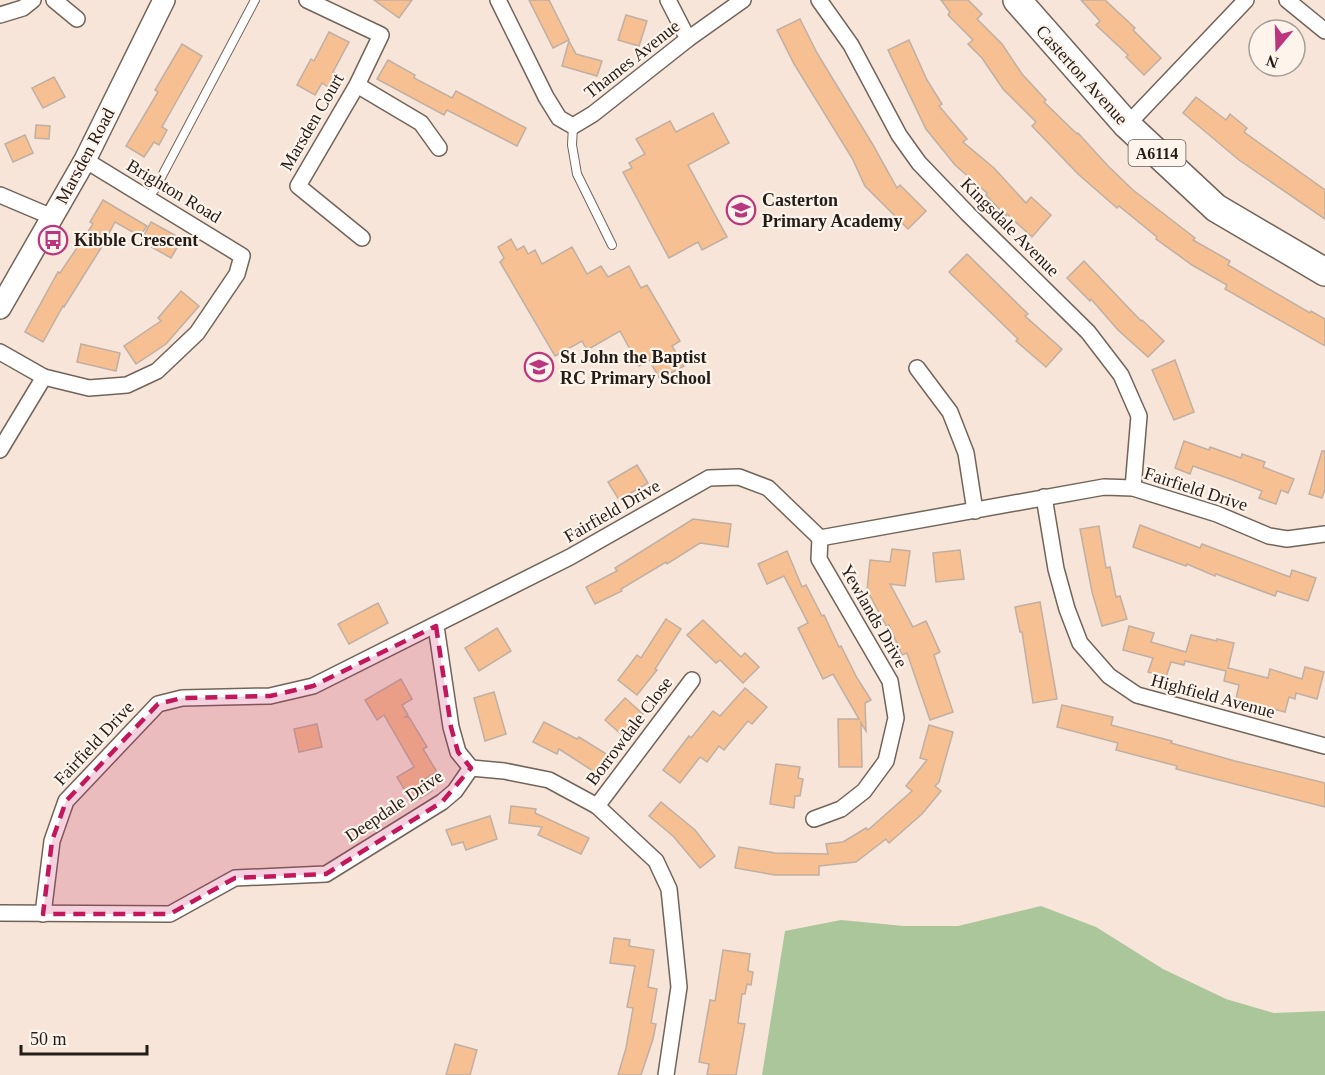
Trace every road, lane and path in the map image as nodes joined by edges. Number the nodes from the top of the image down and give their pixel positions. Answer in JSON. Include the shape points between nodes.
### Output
{"nodes":[{"id":1,"x":33,"y":0,"type":"edge"},
{"id":2,"x":54,"y":0,"type":"edge"},
{"id":3,"x":164,"y":0,"type":"edge"},
{"id":4,"x":255,"y":0,"type":"edge"},
{"id":5,"x":307,"y":0,"type":"edge"},
{"id":6,"x":498,"y":0,"type":"edge"},
{"id":7,"x":668,"y":0,"type":"edge"},
{"id":8,"x":743,"y":0,"type":"edge"},
{"id":9,"x":819,"y":0,"type":"edge"},
{"id":10,"x":1017,"y":0,"type":"edge"},
{"id":11,"x":1246,"y":0,"type":"edge"},
{"id":12,"x":1287,"y":0,"type":"edge"},
{"id":13,"x":0,"y":15,"type":"edge"},
{"id":14,"x":77,"y":19,"type":"dead end"},
{"id":15,"x":1325,"y":31,"type":"edge"},
{"id":16,"x":688,"y":39,"type":"junction"},
{"id":17,"x":357,"y":85,"type":"junction"},
{"id":18,"x":1127,"y":124,"type":"junction"},
{"id":19,"x":573,"y":126,"type":"junction"},
{"id":20,"x":439,"y":148,"type":"dead end"},
{"id":21,"x":85,"y":160,"type":"junction"},
{"id":22,"x":0,"y":195,"type":"edge"},
{"id":23,"x":147,"y":198,"type":"junction"},
{"id":24,"x":52,"y":217,"type":"junction"},
{"id":25,"x":362,"y":238,"type":"dead end"},
{"id":26,"x":612,"y":245,"type":"dead end"},
{"id":27,"x":1325,"y":272,"type":"edge"},
{"id":28,"x":0,"y":308,"type":"edge"},
{"id":29,"x":0,"y":352,"type":"edge"},
{"id":30,"x":917,"y":368,"type":"dead end"},
{"id":31,"x":45,"y":378,"type":"junction"},
{"id":32,"x":0,"y":450,"type":"edge"},
{"id":33,"x":1133,"y":488,"type":"junction"},
{"id":34,"x":1044,"y":497,"type":"junction"},
{"id":35,"x":975,"y":511,"type":"junction"},
{"id":36,"x":1325,"y":534,"type":"edge"},
{"id":37,"x":820,"y":538,"type":"junction"},
{"id":38,"x":436,"y":626,"type":"junction"},
{"id":39,"x":692,"y":680,"type":"dead end"},
{"id":40,"x":1325,"y":746,"type":"edge"},
{"id":41,"x":471,"y":768,"type":"junction"},
{"id":42,"x":597,"y":806,"type":"junction"},
{"id":43,"x":814,"y":819,"type":"dead end"},
{"id":44,"x":0,"y":913,"type":"edge"},
{"id":45,"x":43,"y":914,"type":"junction"},
{"id":46,"x":666,"y":1075,"type":"edge"}],
"edges":[{"from":1,"to":13,"type":"street"},
{"from":2,"to":14,"type":"street"},
{"from":3,"to":21,"type":"street","name":"Marsden Road"},
{"from":4,"to":23,"type":"lane"},
{"from":5,"to":17,"type":"street","name":"Marsden Court","via":[[381,35]]},
{"from":6,"to":19,"type":"street","via":[[551,105],[559,118]]},
{"from":7,"to":16,"type":"street"},
{"from":8,"to":16,"type":"street","name":"Thames Avenue"},
{"from":9,"to":33,"type":"street","name":"Kingsdale Avenue","via":[[851,45],[899,135],[920,163],[1088,332],[1120,375],[1139,416]]},
{"from":10,"to":18,"type":"highway","name":"Casterton Avenue","number":"A6114"},
{"from":11,"to":18,"type":"street"},
{"from":12,"to":15,"type":"street"},
{"from":16,"to":19,"type":"street","name":"Thames Avenue"},
{"from":17,"to":20,"type":"street","via":[[421,123]]},
{"from":17,"to":25,"type":"street","name":"Marsden Court","via":[[298,186]]},
{"from":18,"to":27,"type":"highway","name":"Casterton Avenue","number":"A6114","via":[[1216,208]]},
{"from":19,"to":26,"type":"lane","via":[[577,174]]},
{"from":21,"to":23,"type":"street","name":"Brighton Road"},
{"from":21,"to":24,"type":"street","name":"Marsden Road"},
{"from":22,"to":24,"type":"street"},
{"from":23,"to":31,"type":"street","name":"Brighton Road","via":[[242,256],[237,274],[197,333],[157,371],[128,385],[89,388]]},
{"from":24,"to":28,"type":"street","name":"Marsden Road"},
{"from":29,"to":31,"type":"street"},
{"from":30,"to":35,"type":"street","via":[[950,412],[966,453]]},
{"from":31,"to":32,"type":"street"},
{"from":33,"to":34,"type":"street","name":"Fairfield Drive","via":[[1104,487]]},
{"from":33,"to":36,"type":"street","name":"Fairfield Drive","via":[[1217,514],[1269,536],[1287,539]]},
{"from":34,"to":35,"type":"street","name":"Fairfield Drive"},
{"from":34,"to":40,"type":"street","name":"Highfield Avenue","via":[[1067,609],[1080,643],[1109,676],[1137,695]]},
{"from":35,"to":37,"type":"street","name":"Fairfield Drive"},
{"from":37,"to":38,"type":"street","name":"Fairfield Drive","via":[[768,488],[738,477],[709,478],[570,557]]},
{"from":37,"to":43,"type":"street","name":"Yewlands Drive","via":[[819,559],[890,681],[896,718],[886,761],[864,791],[841,809]]},
{"from":38,"to":41,"type":"street","via":[[458,752]]},
{"from":38,"to":45,"type":"street","name":"Fairfield Drive","via":[[313,686],[270,696],[182,698],[158,704],[66,801],[52,841]]},
{"from":39,"to":42,"type":"street","name":"Borrowdale Close"},
{"from":41,"to":42,"type":"street","via":[[549,780]]},
{"from":41,"to":45,"type":"street","name":"Deepdale Drive","via":[[455,791],[442,801],[326,874],[235,878],[170,914]]},
{"from":42,"to":46,"type":"street","via":[[656,861],[669,889],[679,987]]},
{"from":44,"to":45,"type":"street","name":"Deepdale Drive"}]}
